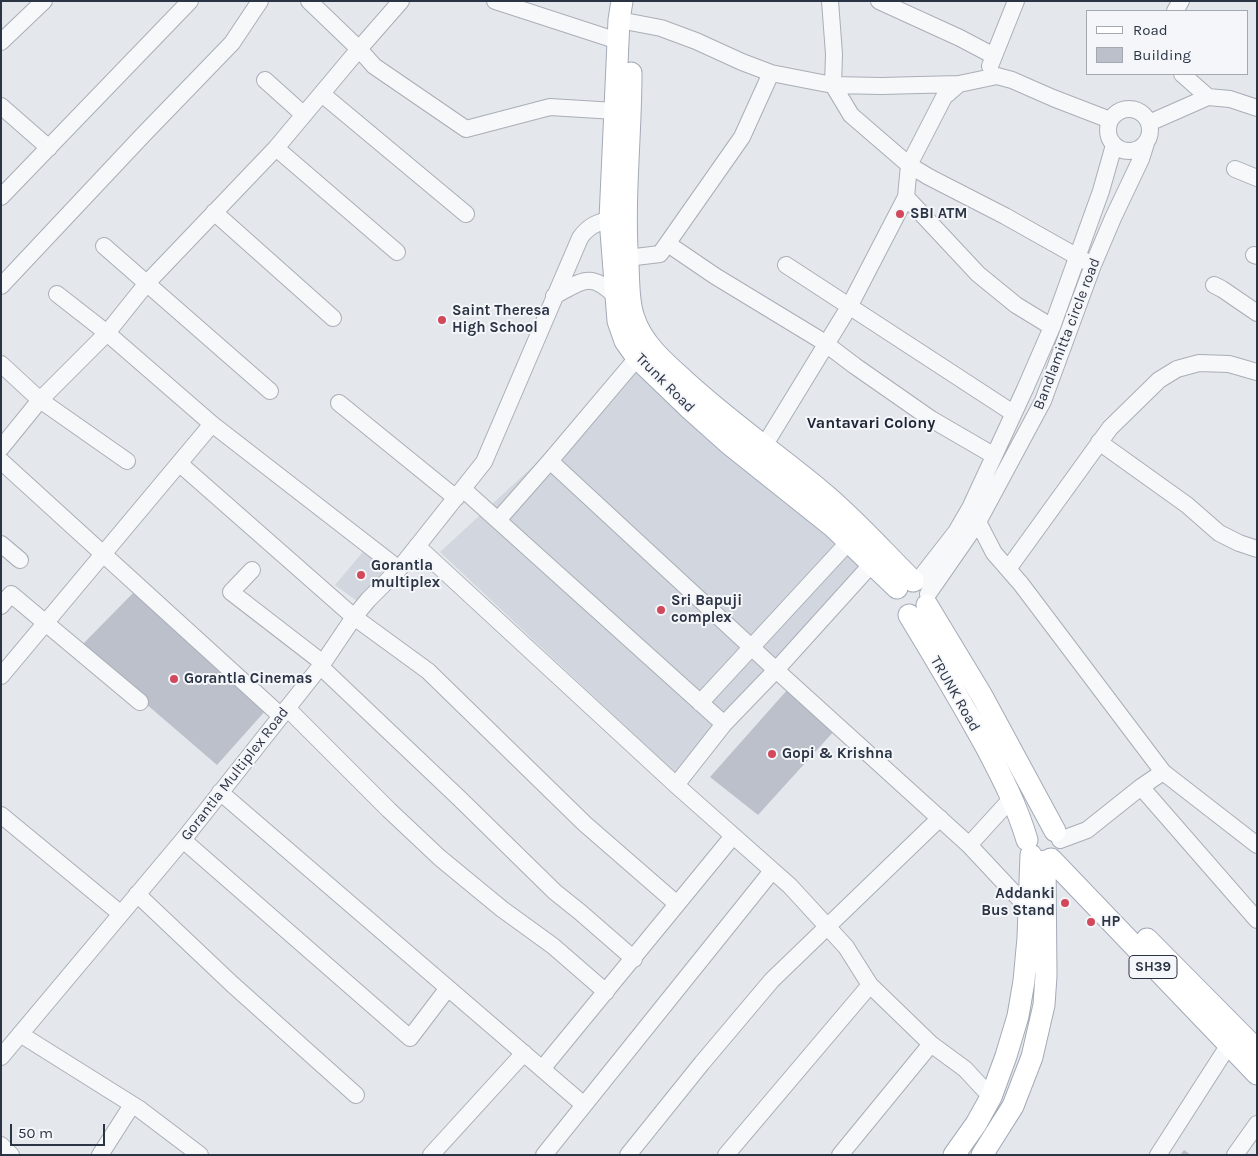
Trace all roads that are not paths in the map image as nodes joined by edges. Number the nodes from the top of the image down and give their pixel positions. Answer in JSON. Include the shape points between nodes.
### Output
{"nodes":[{"id":1,"x":44,"y":1,"type":"edge"},
{"id":2,"x":190,"y":1,"type":"edge"},
{"id":3,"x":260,"y":1,"type":"edge"},
{"id":4,"x":309,"y":1,"type":"edge"},
{"id":5,"x":401,"y":1,"type":"edge"},
{"id":6,"x":495,"y":1,"type":"edge"},
{"id":7,"x":830,"y":1,"type":"edge"},
{"id":8,"x":879,"y":1,"type":"edge"},
{"id":9,"x":1016,"y":1,"type":"edge"},
{"id":10,"x":623,"y":11,"type":"edge"},
{"id":11,"x":618,"y":41,"type":"junction"},
{"id":12,"x":1,"y":42,"type":"edge"},
{"id":13,"x":359,"y":49,"type":"junction"},
{"id":14,"x":994,"y":56,"type":"junction"},
{"id":15,"x":771,"y":73,"type":"junction"},
{"id":16,"x":1183,"y":75,"type":"edge"},
{"id":17,"x":984,"y":79,"type":"junction"},
{"id":18,"x":265,"y":80,"type":"dead end"},
{"id":19,"x":959,"y":84,"type":"junction"},
{"id":20,"x":833,"y":85,"type":"junction"},
{"id":21,"x":322,"y":94,"type":"junction"},
{"id":22,"x":1208,"y":97,"type":"junction"},
{"id":23,"x":1,"y":106,"type":"edge"},
{"id":24,"x":1257,"y":108,"type":"edge"},
{"id":25,"x":615,"y":111,"type":"junction"},
{"id":26,"x":304,"y":115,"type":"junction"},
{"id":27,"x":1110,"y":120,"type":"junction"},
{"id":28,"x":1149,"y":123,"type":"junction"},
{"id":29,"x":1146,"y":143,"type":"junction"},
{"id":30,"x":1114,"y":145,"type":"junction"},
{"id":31,"x":48,"y":148,"type":"junction"},
{"id":32,"x":276,"y":148,"type":"junction"},
{"id":33,"x":909,"y":165,"type":"junction"},
{"id":34,"x":1235,"y":170,"type":"dead end"},
{"id":35,"x":1257,"y":178,"type":"edge"},
{"id":36,"x":1,"y":197,"type":"edge"},
{"id":37,"x":906,"y":197,"type":"junction"},
{"id":38,"x":214,"y":212,"type":"junction"},
{"id":39,"x":466,"y":214,"type":"dead end"},
{"id":40,"x":618,"y":219,"type":"junction"},
{"id":41,"x":668,"y":244,"type":"junction"},
{"id":42,"x":104,"y":246,"type":"dead end"},
{"id":43,"x":397,"y":252,"type":"dead end"},
{"id":44,"x":1076,"y":257,"type":"junction"},
{"id":45,"x":627,"y":258,"type":"junction"},
{"id":46,"x":786,"y":265,"type":"dead end"},
{"id":47,"x":1094,"y":265,"type":"junction"},
{"id":48,"x":147,"y":283,"type":"junction"},
{"id":49,"x":1214,"y":285,"type":"dead end"},
{"id":50,"x":1,"y":286,"type":"edge"},
{"id":51,"x":57,"y":294,"type":"dead end"},
{"id":52,"x":554,"y":296,"type":"junction"},
{"id":53,"x":616,"y":296,"type":"junction"},
{"id":54,"x":849,"y":307,"type":"junction"},
{"id":55,"x":1257,"y":313,"type":"edge"},
{"id":56,"x":333,"y":318,"type":"dead end"},
{"id":57,"x":1052,"y":327,"type":"junction"},
{"id":58,"x":107,"y":332,"type":"junction"},
{"id":59,"x":827,"y":345,"type":"junction"},
{"id":60,"x":638,"y":358,"type":"junction"},
{"id":61,"x":1,"y":364,"type":"edge"},
{"id":62,"x":1257,"y":372,"type":"edge"},
{"id":63,"x":270,"y":391,"type":"dead end"},
{"id":64,"x":40,"y":400,"type":"junction"},
{"id":65,"x":339,"y":403,"type":"dead end"},
{"id":66,"x":1013,"y":413,"type":"junction"},
{"id":67,"x":212,"y":424,"type":"junction"},
{"id":68,"x":1099,"y":442,"type":"junction"},
{"id":69,"x":764,"y":446,"type":"junction"},
{"id":70,"x":1,"y":448,"type":"edge"},
{"id":71,"x":993,"y":455,"type":"junction"},
{"id":72,"x":1,"y":461,"type":"edge"},
{"id":73,"x":127,"y":461,"type":"dead end"},
{"id":74,"x":550,"y":461,"type":"junction"},
{"id":75,"x":180,"y":464,"type":"junction"},
{"id":76,"x":460,"y":494,"type":"junction"},
{"id":77,"x":972,"y":517,"type":"junction"},
{"id":78,"x":498,"y":520,"type":"junction"},
{"id":79,"x":1,"y":544,"type":"edge"},
{"id":80,"x":1255,"y":544,"type":"edge"},
{"id":81,"x":418,"y":546,"type":"junction"},
{"id":82,"x":844,"y":547,"type":"dead end"},
{"id":83,"x":102,"y":554,"type":"junction"},
{"id":84,"x":877,"y":558,"type":"junction"},
{"id":85,"x":20,"y":560,"type":"dead end"},
{"id":86,"x":399,"y":568,"type":"junction"},
{"id":87,"x":1008,"y":569,"type":"junction"},
{"id":88,"x":252,"y":570,"type":"dead end"},
{"id":89,"x":916,"y":590,"type":"junction"},
{"id":90,"x":1,"y":606,"type":"edge"},
{"id":91,"x":909,"y":615,"type":"junction"},
{"id":92,"x":354,"y":617,"type":"junction"},
{"id":93,"x":46,"y":622,"type":"junction"},
{"id":94,"x":751,"y":647,"type":"junction"},
{"id":95,"x":322,"y":665,"type":"junction"},
{"id":96,"x":3,"y":670,"type":"edge"},
{"id":97,"x":776,"y":670,"type":"junction"},
{"id":98,"x":140,"y":702,"type":"dead end"},
{"id":99,"x":700,"y":703,"type":"junction"},
{"id":100,"x":284,"y":712,"type":"junction"},
{"id":101,"x":724,"y":724,"type":"junction"},
{"id":102,"x":1163,"y":772,"type":"junction"},
{"id":103,"x":676,"y":785,"type":"junction"},
{"id":104,"x":1141,"y":787,"type":"junction"},
{"id":105,"x":220,"y":792,"type":"junction"},
{"id":106,"x":1011,"y":799,"type":"junction"},
{"id":107,"x":1,"y":815,"type":"edge"},
{"id":108,"x":940,"y":818,"type":"junction"},
{"id":109,"x":733,"y":836,"type":"junction"},
{"id":110,"x":183,"y":840,"type":"junction"},
{"id":111,"x":970,"y":845,"type":"junction"},
{"id":112,"x":1257,"y":845,"type":"edge"},
{"id":113,"x":1047,"y":848,"type":"junction"},
{"id":114,"x":772,"y":871,"type":"junction"},
{"id":115,"x":137,"y":894,"type":"junction"},
{"id":116,"x":677,"y":904,"type":"junction"},
{"id":117,"x":1028,"y":908,"type":"junction"},
{"id":118,"x":120,"y":914,"type":"junction"},
{"id":119,"x":1257,"y":920,"type":"edge"},
{"id":120,"x":827,"y":927,"type":"junction"},
{"id":121,"x":634,"y":959,"type":"junction"},
{"id":122,"x":870,"y":985,"type":"junction"},
{"id":123,"x":448,"y":988,"type":"junction"},
{"id":124,"x":606,"y":992,"type":"junction"},
{"id":125,"x":20,"y":1034,"type":"junction"},
{"id":126,"x":931,"y":1044,"type":"junction"},
{"id":127,"x":1228,"y":1046,"type":"junction"},
{"id":128,"x":1257,"y":1050,"type":"edge"},
{"id":129,"x":524,"y":1053,"type":"junction"},
{"id":130,"x":1,"y":1057,"type":"edge"},
{"id":131,"x":542,"y":1069,"type":"junction"},
{"id":132,"x":1257,"y":1074,"type":"edge"},
{"id":133,"x":356,"y":1095,"type":"dead end"},
{"id":134,"x":991,"y":1097,"type":"junction"},
{"id":135,"x":132,"y":1105,"type":"junction"},
{"id":136,"x":584,"y":1105,"type":"junction"},
{"id":137,"x":1257,"y":1124,"type":"edge"},
{"id":138,"x":1,"y":1145,"type":"edge"},
{"id":139,"x":11,"y":1155,"type":"edge"},
{"id":140,"x":100,"y":1155,"type":"edge"},
{"id":141,"x":200,"y":1155,"type":"edge"},
{"id":142,"x":431,"y":1155,"type":"edge"},
{"id":143,"x":544,"y":1155,"type":"edge"},
{"id":144,"x":628,"y":1155,"type":"edge"},
{"id":145,"x":726,"y":1155,"type":"edge"},
{"id":146,"x":840,"y":1155,"type":"edge"},
{"id":147,"x":954,"y":1155,"type":"edge"},
{"id":148,"x":982,"y":1155,"type":"edge"},
{"id":149,"x":1158,"y":1155,"type":"edge"},
{"id":150,"x":1235,"y":1155,"type":"edge"}],
"edges":[{"from":1,"to":12,"type":"street"},
{"from":2,"to":31,"type":"street"},
{"from":3,"to":50,"type":"street","via":[[232,44]]},
{"from":4,"to":13,"type":"street"},
{"from":5,"to":13,"type":"street"},
{"from":6,"to":11,"type":"street"},
{"from":7,"to":20,"type":"street"},
{"from":8,"to":14,"type":"street"},
{"from":9,"to":14,"type":"street"},
{"from":10,"to":11,"type":"main road","name":"Trunk Road"},
{"from":10,"to":15,"type":"street"},
{"from":10,"to":40,"type":"main road","name":"Trunk Road","via":[[631,87]]},
{"from":11,"to":25,"type":"main road","name":"Trunk Road"},
{"from":13,"to":21,"type":"street"},
{"from":13,"to":25,"type":"street","via":[[374,66],[466,129],[550,107]]},
{"from":14,"to":17,"type":"street"},
{"from":15,"to":20,"type":"street"},
{"from":15,"to":41,"type":"street","via":[[742,137]]},
{"from":16,"to":22,"type":"street"},
{"from":17,"to":19,"type":"street"},
{"from":17,"to":27,"type":"street","via":[[997,76],[1012,80]]},
{"from":18,"to":26,"type":"street"},
{"from":19,"to":20,"type":"street"},
{"from":19,"to":33,"type":"street","via":[[944,97]]},
{"from":20,"to":33,"type":"street","via":[[851,115]]},
{"from":21,"to":26,"type":"street"},
{"from":21,"to":39,"type":"street"},
{"from":22,"to":24,"type":"street","via":[[1230,99]]},
{"from":22,"to":28,"type":"street"},
{"from":23,"to":31,"type":"street"},
{"from":25,"to":40,"type":"main road","name":"Trunk Road"},
{"from":26,"to":32,"type":"street"},
{"from":27,"to":28,"type":"street","via":[[1119,111],[1131,108],[1142,113]]},
{"from":27,"to":30,"type":"street","via":[[1108,133]]},
{"from":28,"to":29,"type":"street","name":"Bandlamitta circle road","via":[[1151,130]]},
{"from":29,"to":30,"type":"street","via":[[1141,148],[1127,151]]},
{"from":29,"to":47,"type":"street","name":"Bandlamitta circle road"},
{"from":30,"to":44,"type":"street"},
{"from":31,"to":36,"type":"street"},
{"from":32,"to":38,"type":"street"},
{"from":32,"to":43,"type":"street"},
{"from":33,"to":37,"type":"street"},
{"from":33,"to":44,"type":"street"},
{"from":34,"to":35,"type":"street"},
{"from":37,"to":54,"type":"street"},
{"from":37,"to":57,"type":"street","via":[[978,274],[1016,305]]},
{"from":38,"to":48,"type":"street"},
{"from":38,"to":56,"type":"street"},
{"from":40,"to":45,"type":"main road","name":"Trunk Road"},
{"from":40,"to":52,"type":"street","name":"Gorantla Multiplex Road","via":[[595,223],[583,233]]},
{"from":40,"to":53,"type":"main road","name":"Trunk Road"},
{"from":41,"to":45,"type":"street","via":[[660,254]]},
{"from":41,"to":59,"type":"street"},
{"from":42,"to":48,"type":"street"},
{"from":44,"to":47,"type":"street"},
{"from":44,"to":57,"type":"street"},
{"from":45,"to":69,"type":"main road","name":"Trunk Road","via":[[634,317],[650,347],[700,395]]},
{"from":46,"to":54,"type":"street"},
{"from":47,"to":77,"type":"street","name":"Bandlamitta circle road","via":[[1043,401]]},
{"from":48,"to":58,"type":"street"},
{"from":48,"to":63,"type":"street"},
{"from":49,"to":55,"type":"street"},
{"from":51,"to":58,"type":"street"},
{"from":52,"to":53,"type":"street","via":[[590,280],[602,283]]},
{"from":52,"to":76,"type":"street","name":"Gorantla Multiplex Road","via":[[484,462]]},
{"from":53,"to":60,"type":"main road","name":"Trunk Road","via":[[618,321]]},
{"from":54,"to":59,"type":"street"},
{"from":54,"to":66,"type":"street"},
{"from":57,"to":66,"type":"street"},
{"from":58,"to":64,"type":"street"},
{"from":58,"to":67,"type":"street"},
{"from":59,"to":69,"type":"street"},
{"from":59,"to":71,"type":"street","via":[[931,419]]},
{"from":60,"to":74,"type":"street"},
{"from":60,"to":84,"type":"main road","name":"Trunk Road","via":[[728,443]]},
{"from":61,"to":64,"type":"street"},
{"from":62,"to":68,"type":"street","via":[[1229,364],[1199,363],[1177,369],[1159,380]]},
{"from":64,"to":70,"type":"street"},
{"from":64,"to":73,"type":"street"},
{"from":65,"to":76,"type":"street"},
{"from":66,"to":71,"type":"street"},
{"from":67,"to":75,"type":"street"},
{"from":67,"to":86,"type":"street"},
{"from":68,"to":80,"type":"street","via":[[1187,505],[1219,533],[1240,543]]},
{"from":68,"to":87,"type":"street"},
{"from":69,"to":84,"type":"main road","name":"Trunk Road","via":[[859,525]]},
{"from":71,"to":77,"type":"street"},
{"from":72,"to":83,"type":"street"},
{"from":74,"to":78,"type":"street"},
{"from":74,"to":94,"type":"street"},
{"from":75,"to":83,"type":"street"},
{"from":75,"to":92,"type":"street"},
{"from":76,"to":78,"type":"street"},
{"from":76,"to":81,"type":"street","name":"Gorantla Multiplex Road"},
{"from":77,"to":87,"type":"street"},
{"from":77,"to":89,"type":"street","via":[[956,532]]},
{"from":78,"to":99,"type":"street"},
{"from":79,"to":85,"type":"street"},
{"from":81,"to":86,"type":"street","name":"Gorantla Multiplex Road"},
{"from":81,"to":103,"type":"street"},
{"from":82,"to":94,"type":"street"},
{"from":83,"to":93,"type":"street"},
{"from":83,"to":100,"type":"street"},
{"from":84,"to":89,"type":"main road","name":"Trunk Road"},
{"from":84,"to":97,"type":"street"},
{"from":86,"to":92,"type":"street","name":"Gorantla Multiplex Road"},
{"from":87,"to":102,"type":"street"},
{"from":88,"to":95,"type":"street","via":[[231,592]]},
{"from":89,"to":91,"type":"main road","via":[[923,611]]},
{"from":89,"to":91,"type":"main road","name":"TRUNK Road","via":[[893,596],[900,612]]},
{"from":89,"to":113,"type":"main road","name":"Trunk Road","via":[[982,696]]},
{"from":90,"to":93,"type":"street","via":[[11,594]]},
{"from":91,"to":106,"type":"main road","name":"TRUNK Road","via":[[963,705]]},
{"from":92,"to":95,"type":"street","name":"Gorantla Multiplex Road"},
{"from":92,"to":116,"type":"street","via":[[428,671],[585,824]]},
{"from":93,"to":96,"type":"street"},
{"from":93,"to":98,"type":"street"},
{"from":94,"to":97,"type":"street"},
{"from":94,"to":99,"type":"street"},
{"from":95,"to":100,"type":"street","name":"Gorantla Multiplex Road"},
{"from":95,"to":121,"type":"street","via":[[555,892]]},
{"from":97,"to":101,"type":"street"},
{"from":97,"to":108,"type":"street"},
{"from":99,"to":101,"type":"street"},
{"from":100,"to":105,"type":"street","name":"Gorantla Multiplex Road"},
{"from":100,"to":124,"type":"street","via":[[440,858],[553,946]]},
{"from":101,"to":103,"type":"street"},
{"from":102,"to":104,"type":"street"},
{"from":102,"to":112,"type":"street"},
{"from":103,"to":109,"type":"street"},
{"from":104,"to":113,"type":"street","via":[[1087,830]]},
{"from":104,"to":119,"type":"street"},
{"from":105,"to":110,"type":"street","name":"Gorantla Multiplex Road"},
{"from":105,"to":123,"type":"street"},
{"from":106,"to":111,"type":"street"},
{"from":106,"to":113,"type":"main road","name":"TRUNK Road"},
{"from":107,"to":118,"type":"street"},
{"from":108,"to":111,"type":"street"},
{"from":108,"to":120,"type":"street"},
{"from":109,"to":114,"type":"street"},
{"from":109,"to":116,"type":"street"},
{"from":110,"to":115,"type":"street","name":"Gorantla Multiplex Road"},
{"from":110,"to":123,"type":"street","via":[[410,1038]]},
{"from":111,"to":117,"type":"street"},
{"from":113,"to":117,"type":"main road"},
{"from":113,"to":127,"type":"main road","number":"SH39"},
{"from":113,"to":128,"type":"main road","number":"SH39"},
{"from":113,"to":148,"type":"main road","via":[[1044,1005],[1032,1057],[1013,1106]]},
{"from":114,"to":120,"type":"street"},
{"from":114,"to":136,"type":"street"},
{"from":115,"to":118,"type":"street","name":"Gorantla Multiplex Road"},
{"from":115,"to":133,"type":"street"},
{"from":116,"to":121,"type":"street"},
{"from":117,"to":134,"type":"main road","via":[[1028,938],[1018,1016]]},
{"from":118,"to":125,"type":"street","name":"Gorantla Multiplex Road"},
{"from":120,"to":122,"type":"street","via":[[846,947]]},
{"from":120,"to":144,"type":"street","via":[[772,980]]},
{"from":121,"to":124,"type":"street"},
{"from":122,"to":126,"type":"street"},
{"from":122,"to":145,"type":"street"},
{"from":123,"to":129,"type":"street"},
{"from":124,"to":131,"type":"street"},
{"from":125,"to":130,"type":"street","name":"Gorantla Multiplex Road"},
{"from":125,"to":135,"type":"street"},
{"from":126,"to":134,"type":"street","via":[[965,1069]]},
{"from":126,"to":146,"type":"street"},
{"from":127,"to":132,"type":"main road","number":"SH39"},
{"from":127,"to":149,"type":"street"},
{"from":129,"to":131,"type":"street"},
{"from":129,"to":142,"type":"street"},
{"from":131,"to":136,"type":"street"},
{"from":134,"to":147,"type":"main road"},
{"from":135,"to":140,"type":"street"},
{"from":135,"to":141,"type":"street"},
{"from":136,"to":143,"type":"street"},
{"from":137,"to":150,"type":"street"},
{"from":138,"to":139,"type":"street"}]}
